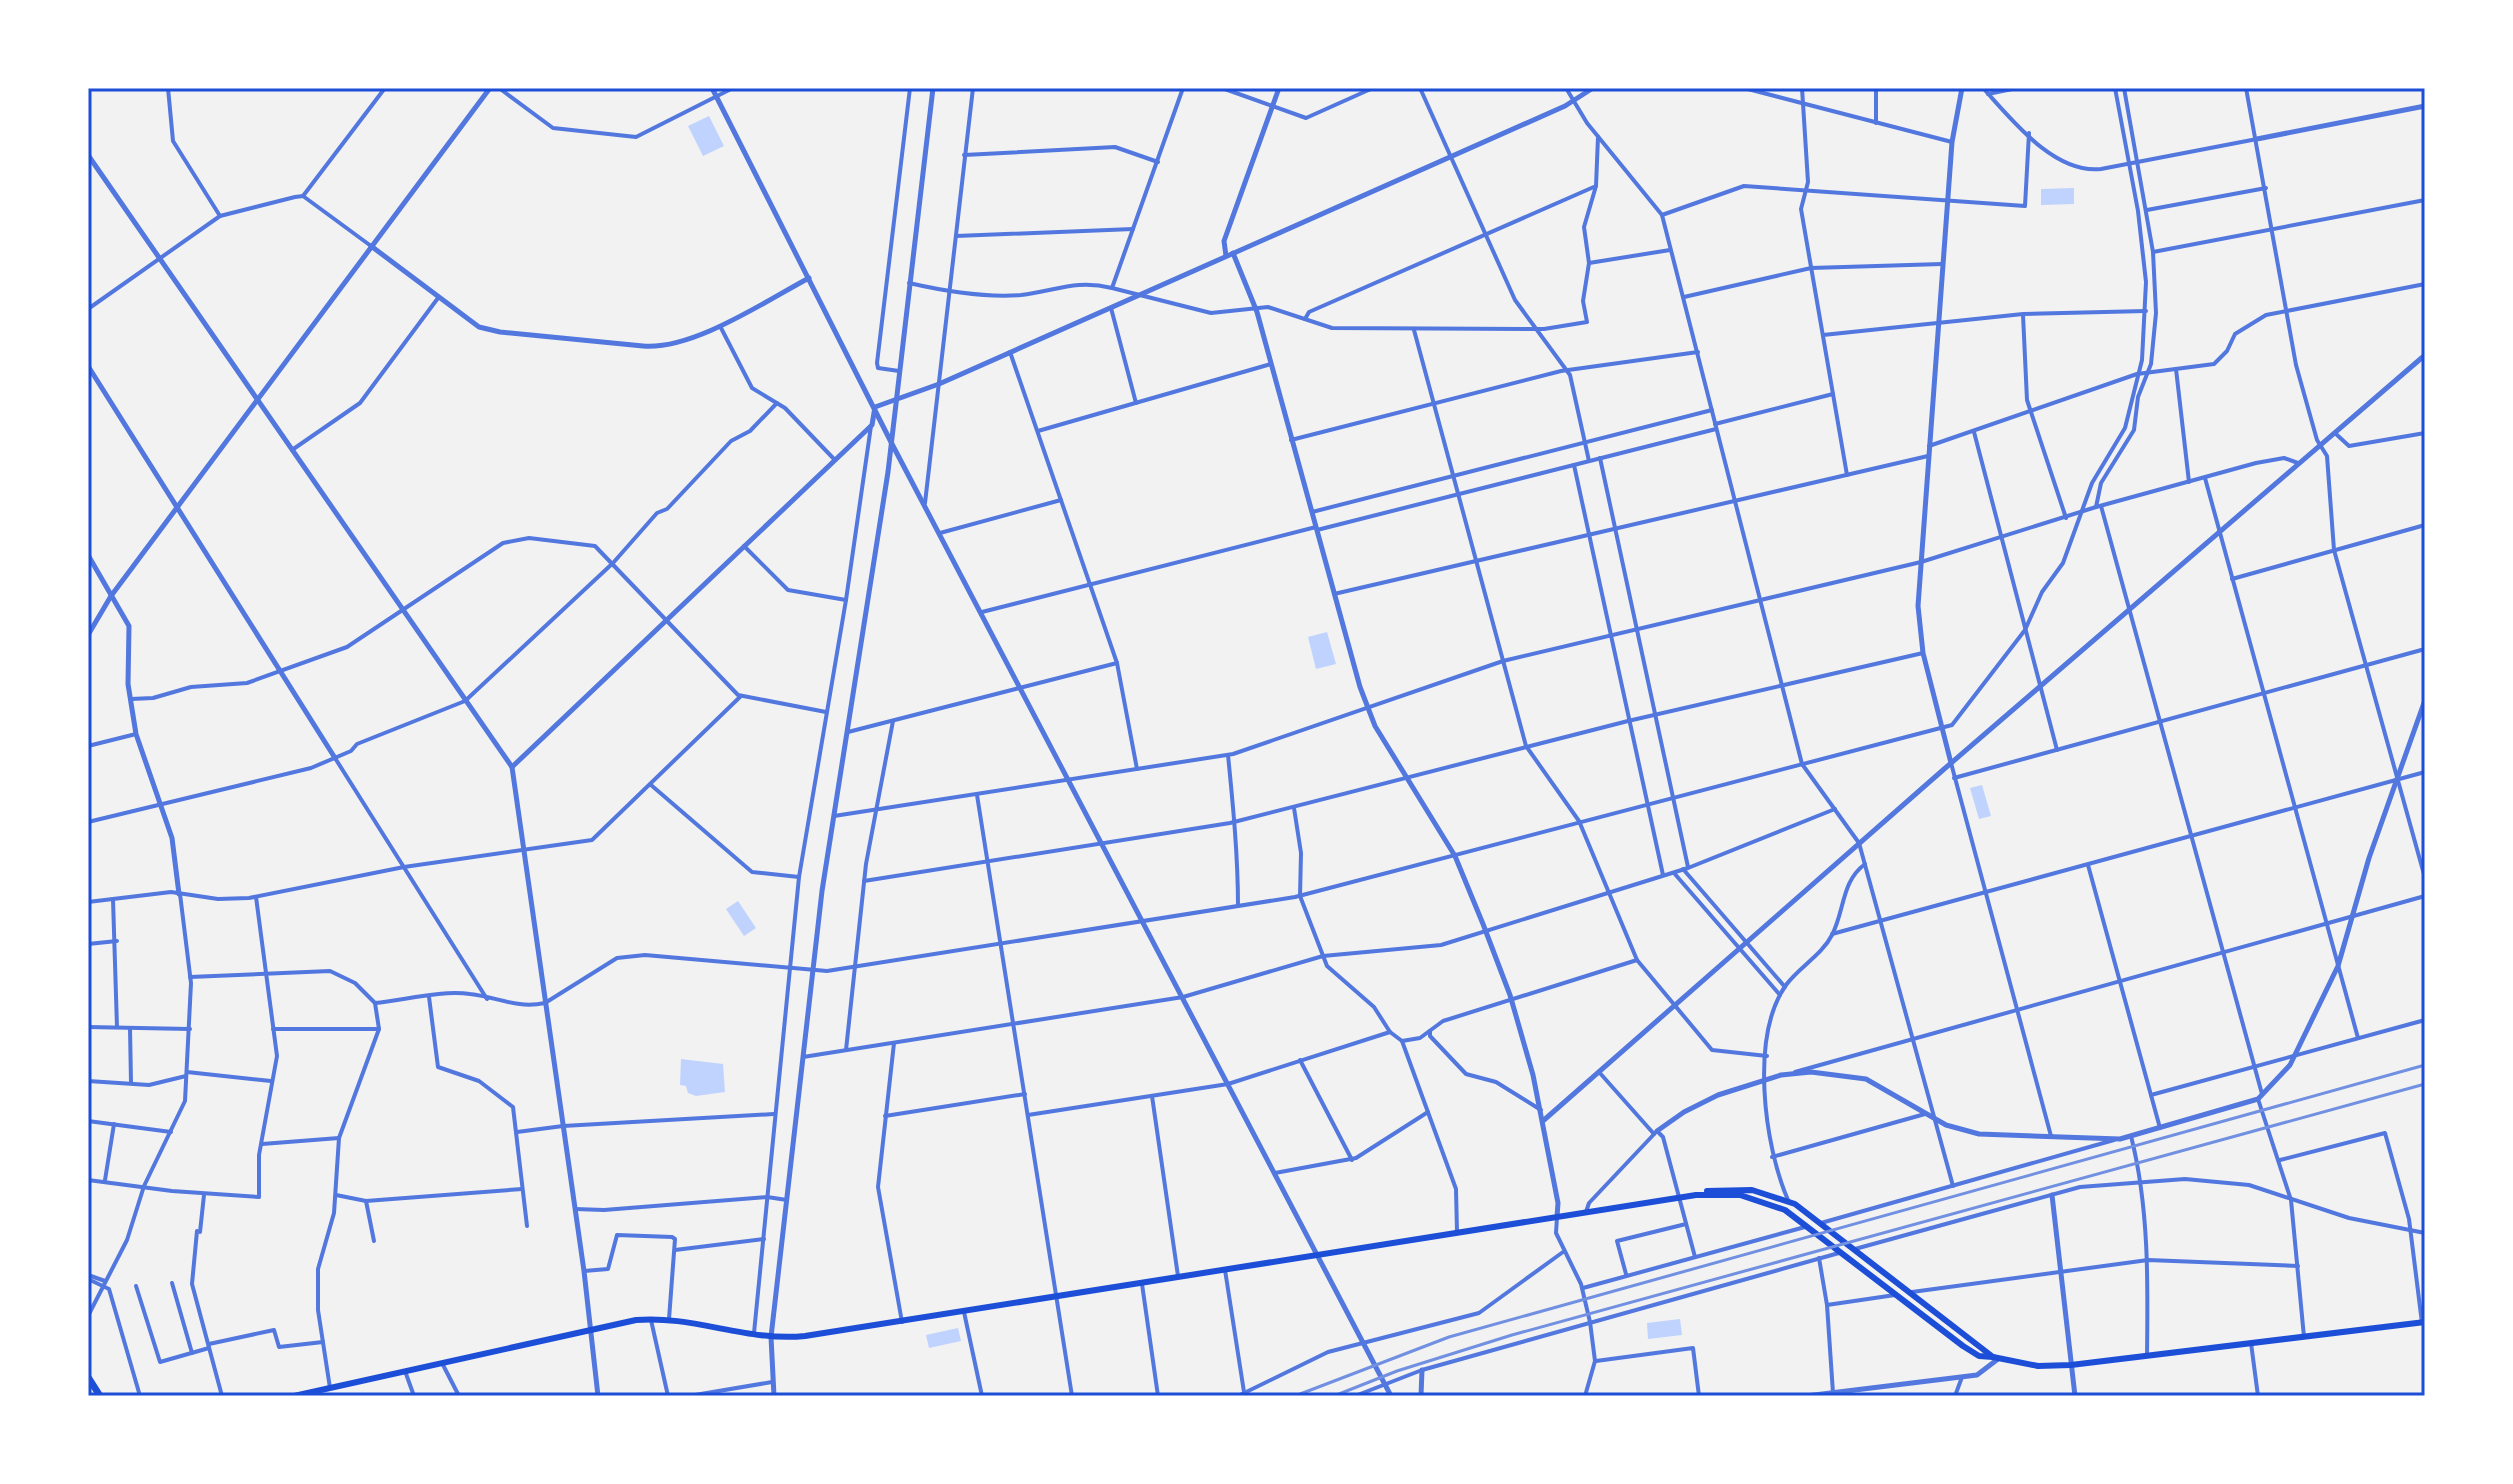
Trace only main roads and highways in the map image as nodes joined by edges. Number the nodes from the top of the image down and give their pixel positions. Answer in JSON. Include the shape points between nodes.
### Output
{"nodes":[{"id":1,"x":1696,"y":1195,"type":"junction"},
{"id":2,"x":2423,"y":1323,"type":"edge"},
{"id":3,"x":1995,"y":1358,"type":"junction"},
{"id":4,"x":88,"y":1377,"type":"edge"},
{"id":5,"x":303,"y":1395,"type":"edge"},
{"id":6,"x":100,"y":1396,"type":"edge"},
{"id":7,"x":294,"y":1396,"type":"edge"}],
"edges":[{"from":1,"to":3,"type":"main road","via":[[1755,1198],[1785,1210],[1979,1356]]},
{"from":1,"to":3,"type":"main road","via":[[1732,1188],[1788,1200]]},
{"from":1,"to":5,"type":"main road","via":[[805,1336],[771,1337],[650,1319]]},
{"from":2,"to":3,"type":"main road","via":[[2071,1365],[2038,1366]]},
{"from":4,"to":6,"type":"main road"},
{"from":5,"to":7,"type":"main road"}]}
